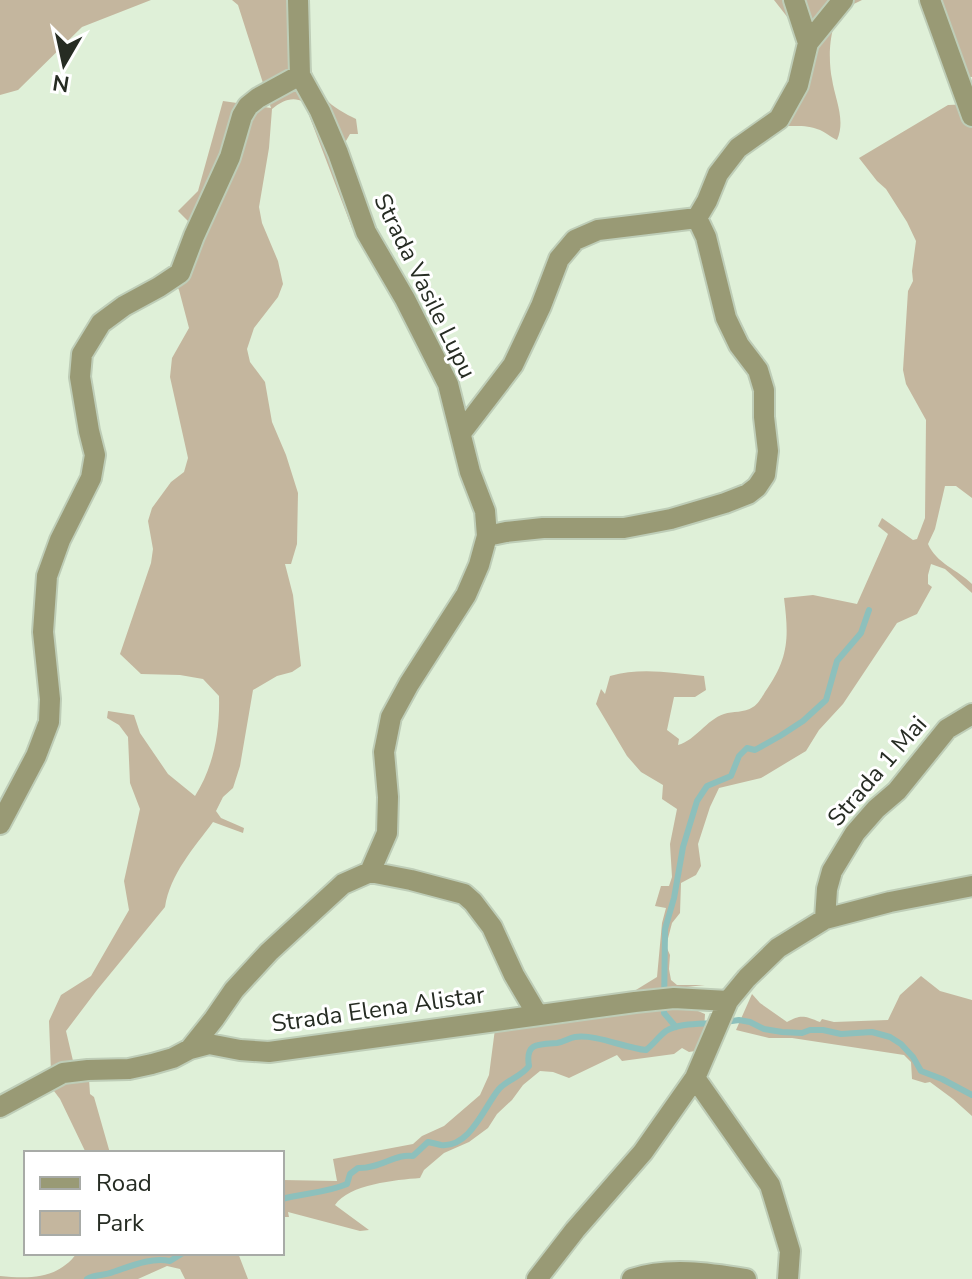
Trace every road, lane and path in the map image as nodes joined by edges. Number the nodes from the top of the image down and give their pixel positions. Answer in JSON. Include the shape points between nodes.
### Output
{"nodes":[{"id":1,"x":298,"y":0,"type":"edge"},
{"id":2,"x":794,"y":0,"type":"edge"},
{"id":3,"x":843,"y":0,"type":"edge"},
{"id":4,"x":930,"y":0,"type":"edge"},
{"id":5,"x":808,"y":43,"type":"junction"},
{"id":6,"x":300,"y":75,"type":"junction"},
{"id":7,"x":972,"y":116,"type":"edge"},
{"id":8,"x":697,"y":218,"type":"junction"},
{"id":9,"x":461,"y":433,"type":"junction"},
{"id":10,"x":487,"y":536,"type":"junction"},
{"id":11,"x":972,"y":714,"type":"edge"},
{"id":12,"x":0,"y":824,"type":"edge"},
{"id":13,"x":370,"y":872,"type":"junction"},
{"id":14,"x":972,"y":886,"type":"edge"},
{"id":15,"x":825,"y":919,"type":"junction"},
{"id":16,"x":728,"y":1001,"type":"junction"},
{"id":17,"x":537,"y":1014,"type":"junction"},
{"id":18,"x":190,"y":1049,"type":"junction"},
{"id":19,"x":695,"y":1078,"type":"junction"},
{"id":20,"x":0,"y":1107,"type":"edge"},
{"id":21,"x":537,"y":1279,"type":"edge"},
{"id":22,"x":632,"y":1279,"type":"edge"},
{"id":23,"x":746,"y":1279,"type":"edge"},
{"id":24,"x":788,"y":1279,"type":"edge"}],
"edges":[{"from":1,"to":6,"type":"street","name":"Strada Vasile Lupu"},
{"from":2,"to":5,"type":"street"},
{"from":3,"to":5,"type":"street"},
{"from":4,"to":7,"type":"street"},
{"from":5,"to":8,"type":"street","via":[[798,85],[779,119],[738,148],[718,174]]},
{"from":6,"to":9,"type":"street","name":"Strada Vasile Lupu","via":[[338,153],[366,232],[448,384]]},
{"from":6,"to":12,"type":"street","via":[[248,106],[180,273],[101,323],[82,354],[80,377],[95,455],[91,478],[47,576],[43,632],[49,722]]},
{"from":8,"to":9,"type":"street","via":[[598,230],[575,240],[559,259],[513,365]]},
{"from":8,"to":10,"type":"street","via":[[726,318],[758,370],[764,390],[765,475],[748,494],[671,519],[624,528],[543,528]]},
{"from":9,"to":10,"type":"street","name":"Strada Vasile Lupu","via":[[485,511]]},
{"from":10,"to":13,"type":"street","via":[[466,595],[391,717],[384,752],[387,833]]},
{"from":11,"to":15,"type":"street","name":"Strada 1 Mai","via":[[947,729],[855,833],[832,871]]},
{"from":13,"to":17,"type":"street","via":[[464,894],[492,927]]},
{"from":13,"to":18,"type":"street","via":[[343,884],[269,952]]},
{"from":14,"to":15,"type":"street"},
{"from":15,"to":16,"type":"street","via":[[778,948]]},
{"from":16,"to":17,"type":"street","name":"Strada Elena Alistar","via":[[674,998]]},
{"from":16,"to":19,"type":"street"},
{"from":17,"to":18,"type":"street","name":"Strada Elena Alistar","via":[[269,1052],[209,1044]]},
{"from":18,"to":20,"type":"street","name":"Strada Elena Alistar","via":[[129,1069],[63,1073]]},
{"from":19,"to":21,"type":"street","via":[[643,1152]]},
{"from":19,"to":24,"type":"street","via":[[770,1185],[790,1251]]},
{"from":22,"to":23,"type":"street","via":[[698,1273]]}]}
